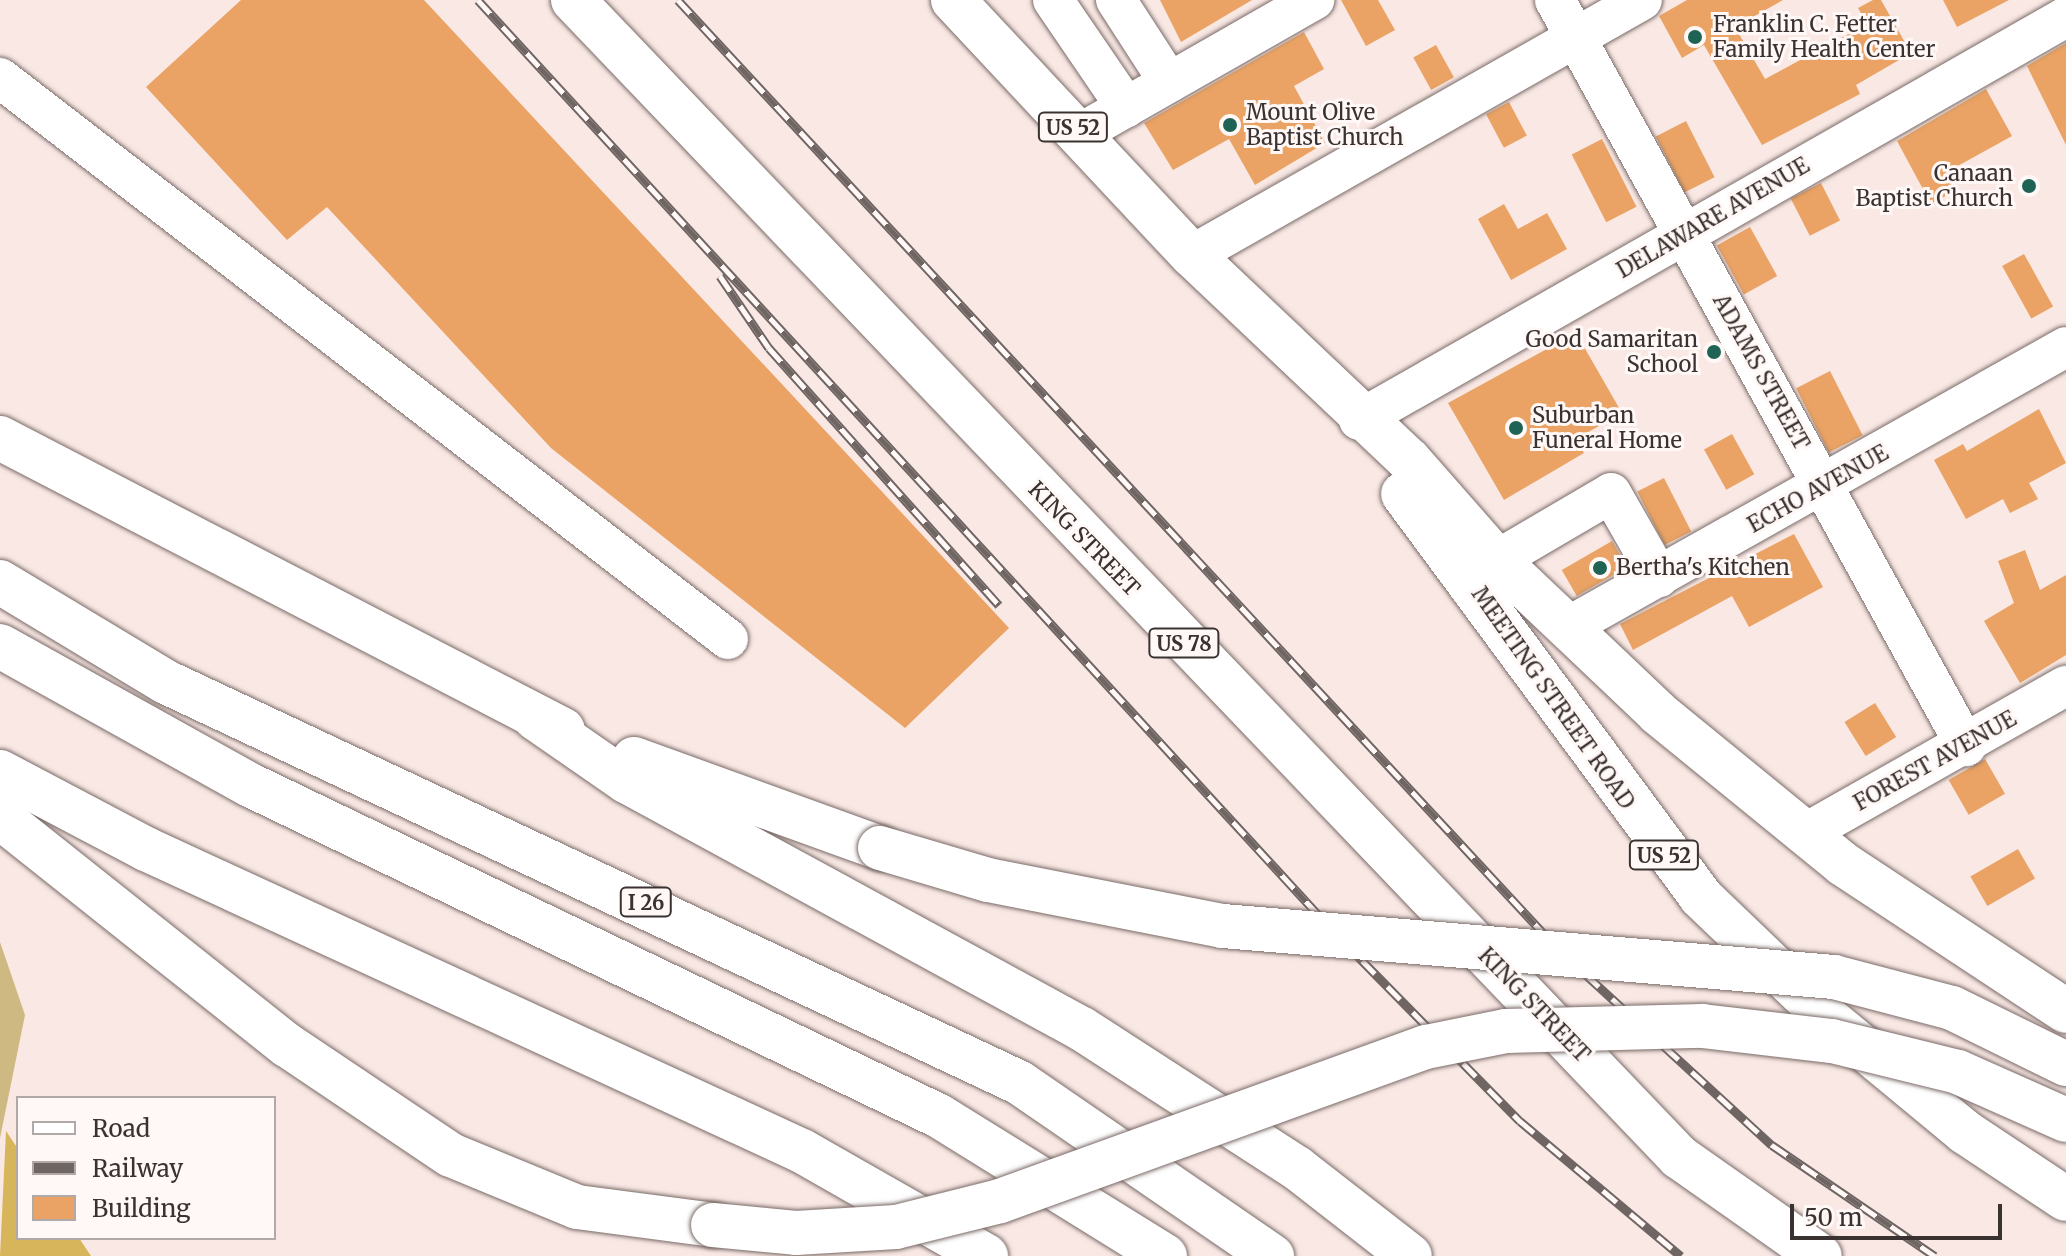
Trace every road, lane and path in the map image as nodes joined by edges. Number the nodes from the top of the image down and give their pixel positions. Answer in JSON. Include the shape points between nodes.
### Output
{"nodes":[{"id":1,"x":573,"y":0,"type":"edge"},
{"id":2,"x":1053,"y":0,"type":"edge"},
{"id":3,"x":1116,"y":0,"type":"edge"},
{"id":4,"x":1314,"y":0,"type":"edge"},
{"id":5,"x":1555,"y":0,"type":"edge"},
{"id":6,"x":1642,"y":0,"type":"edge"},
{"id":7,"x":968,"y":4,"type":"edge"},
{"id":8,"x":2066,"y":17,"type":"edge"},
{"id":9,"x":1577,"y":39,"type":"junction"},
{"id":10,"x":0,"y":78,"type":"edge"},
{"id":11,"x":1169,"y":82,"type":"junction"},
{"id":12,"x":1126,"y":107,"type":"junction"},
{"id":13,"x":1079,"y":134,"type":"junction"},
{"id":14,"x":1686,"y":233,"type":"junction"},
{"id":15,"x":1192,"y":255,"type":"junction"},
{"id":16,"x":2066,"y":347,"type":"edge"},
{"id":17,"x":1359,"y":420,"type":"junction"},
{"id":18,"x":0,"y":438,"type":"edge"},
{"id":19,"x":1824,"y":487,"type":"junction"},
{"id":20,"x":1497,"y":560,"type":"junction"},
{"id":21,"x":1659,"y":577,"type":"junction"},
{"id":22,"x":0,"y":582,"type":"edge"},
{"id":23,"x":1568,"y":627,"type":"junction"},
{"id":24,"x":728,"y":639,"type":"dead end"},
{"id":25,"x":0,"y":646,"type":"edge"},
{"id":26,"x":2066,"y":686,"type":"edge"},
{"id":27,"x":535,"y":718,"type":"junction"},
{"id":28,"x":1966,"y":746,"type":"junction"},
{"id":29,"x":0,"y":772,"type":"edge"},
{"id":30,"x":0,"y":817,"type":"edge"},
{"id":31,"x":1804,"y":834,"type":"junction"},
{"id":32,"x":2066,"y":1011,"type":"edge"},
{"id":33,"x":2066,"y":1064,"type":"edge"},
{"id":34,"x":2066,"y":1120,"type":"edge"},
{"id":35,"x":2066,"y":1199,"type":"edge"},
{"id":36,"x":986,"y":1256,"type":"edge"},
{"id":37,"x":1165,"y":1256,"type":"edge"},
{"id":38,"x":1272,"y":1256,"type":"edge"},
{"id":39,"x":1410,"y":1256,"type":"edge"},
{"id":40,"x":1820,"y":1256,"type":"edge"}],
"edges":[{"from":1,"to":40,"type":"main road","name":"KING STREET","number":"US 78","via":[[1679,1157]]},
{"from":2,"to":12,"type":"street"},
{"from":3,"to":11,"type":"street"},
{"from":4,"to":11,"type":"street"},
{"from":5,"to":9,"type":"street","name":"ADAMS STREET"},
{"from":6,"to":9,"type":"street"},
{"from":7,"to":13,"type":"main road","name":"MEETING STREET ROAD","number":"US 52"},
{"from":8,"to":14,"type":"street","name":"DELAWARE AVENUE"},
{"from":9,"to":14,"type":"street","name":"ADAMS STREET"},
{"from":9,"to":15,"type":"street"},
{"from":10,"to":24,"type":"street"},
{"from":11,"to":12,"type":"street"},
{"from":12,"to":13,"type":"street"},
{"from":13,"to":15,"type":"main road","name":"MEETING STREET ROAD","number":"US 52"},
{"from":14,"to":17,"type":"street","name":"DELAWARE AVENUE"},
{"from":14,"to":19,"type":"street","name":"ADAMS STREET"},
{"from":15,"to":17,"type":"main road","name":"MEETING STREET ROAD","number":"US 52"},
{"from":16,"to":19,"type":"street","name":"ECHO AVENUE"},
{"from":17,"to":20,"type":"main road","name":"MEETING STREET ROAD","number":"US 52","via":[[1409,460]]},
{"from":17,"to":35,"type":"main road","name":"MEETING STREET ROAD","number":"US 52","via":[[1383,469],[1700,896],[1826,1017],[1954,1123]]},
{"from":18,"to":27,"type":"main road"},
{"from":19,"to":21,"type":"street","name":"ECHO AVENUE"},
{"from":19,"to":28,"type":"street","name":"ADAMS STREET"},
{"from":20,"to":21,"type":"street","via":[[1611,493]]},
{"from":20,"to":23,"type":"main road","name":"MEETING STREET ROAD","number":"US 52"},
{"from":21,"to":23,"type":"street","name":"ECHO AVENUE"},
{"from":22,"to":38,"type":"main road","number":"I 26","via":[[166,682],[1020,1083]]},
{"from":23,"to":31,"type":"main road","name":"MEETING STREET ROAD","number":"US 52"},
{"from":25,"to":37,"type":"main road","via":[[250,785],[939,1116]]},
{"from":26,"to":28,"type":"street","name":"FOREST AVENUE"},
{"from":27,"to":33,"type":"main road","bridge":true,"via":[[880,848],[988,880],[1223,926],[1834,977],[1952,1008]]},
{"from":27,"to":39,"type":"main road","via":[[626,781],[1082,1029],[1297,1168]]},
{"from":28,"to":31,"type":"street","name":"FOREST AVENUE"},
{"from":29,"to":36,"type":"main road","via":[[174,863],[802,1151]]},
{"from":30,"to":34,"type":"main road","bridge":true,"via":[[287,1045],[451,1155],[577,1207],[796,1233],[911,1224],[1000,1201],[1426,1047],[1506,1031],[1702,1026],[1832,1041],[1958,1072]]},
{"from":31,"to":32,"type":"main road","name":"MEETING STREET ROAD","number":"US 52"}]}
